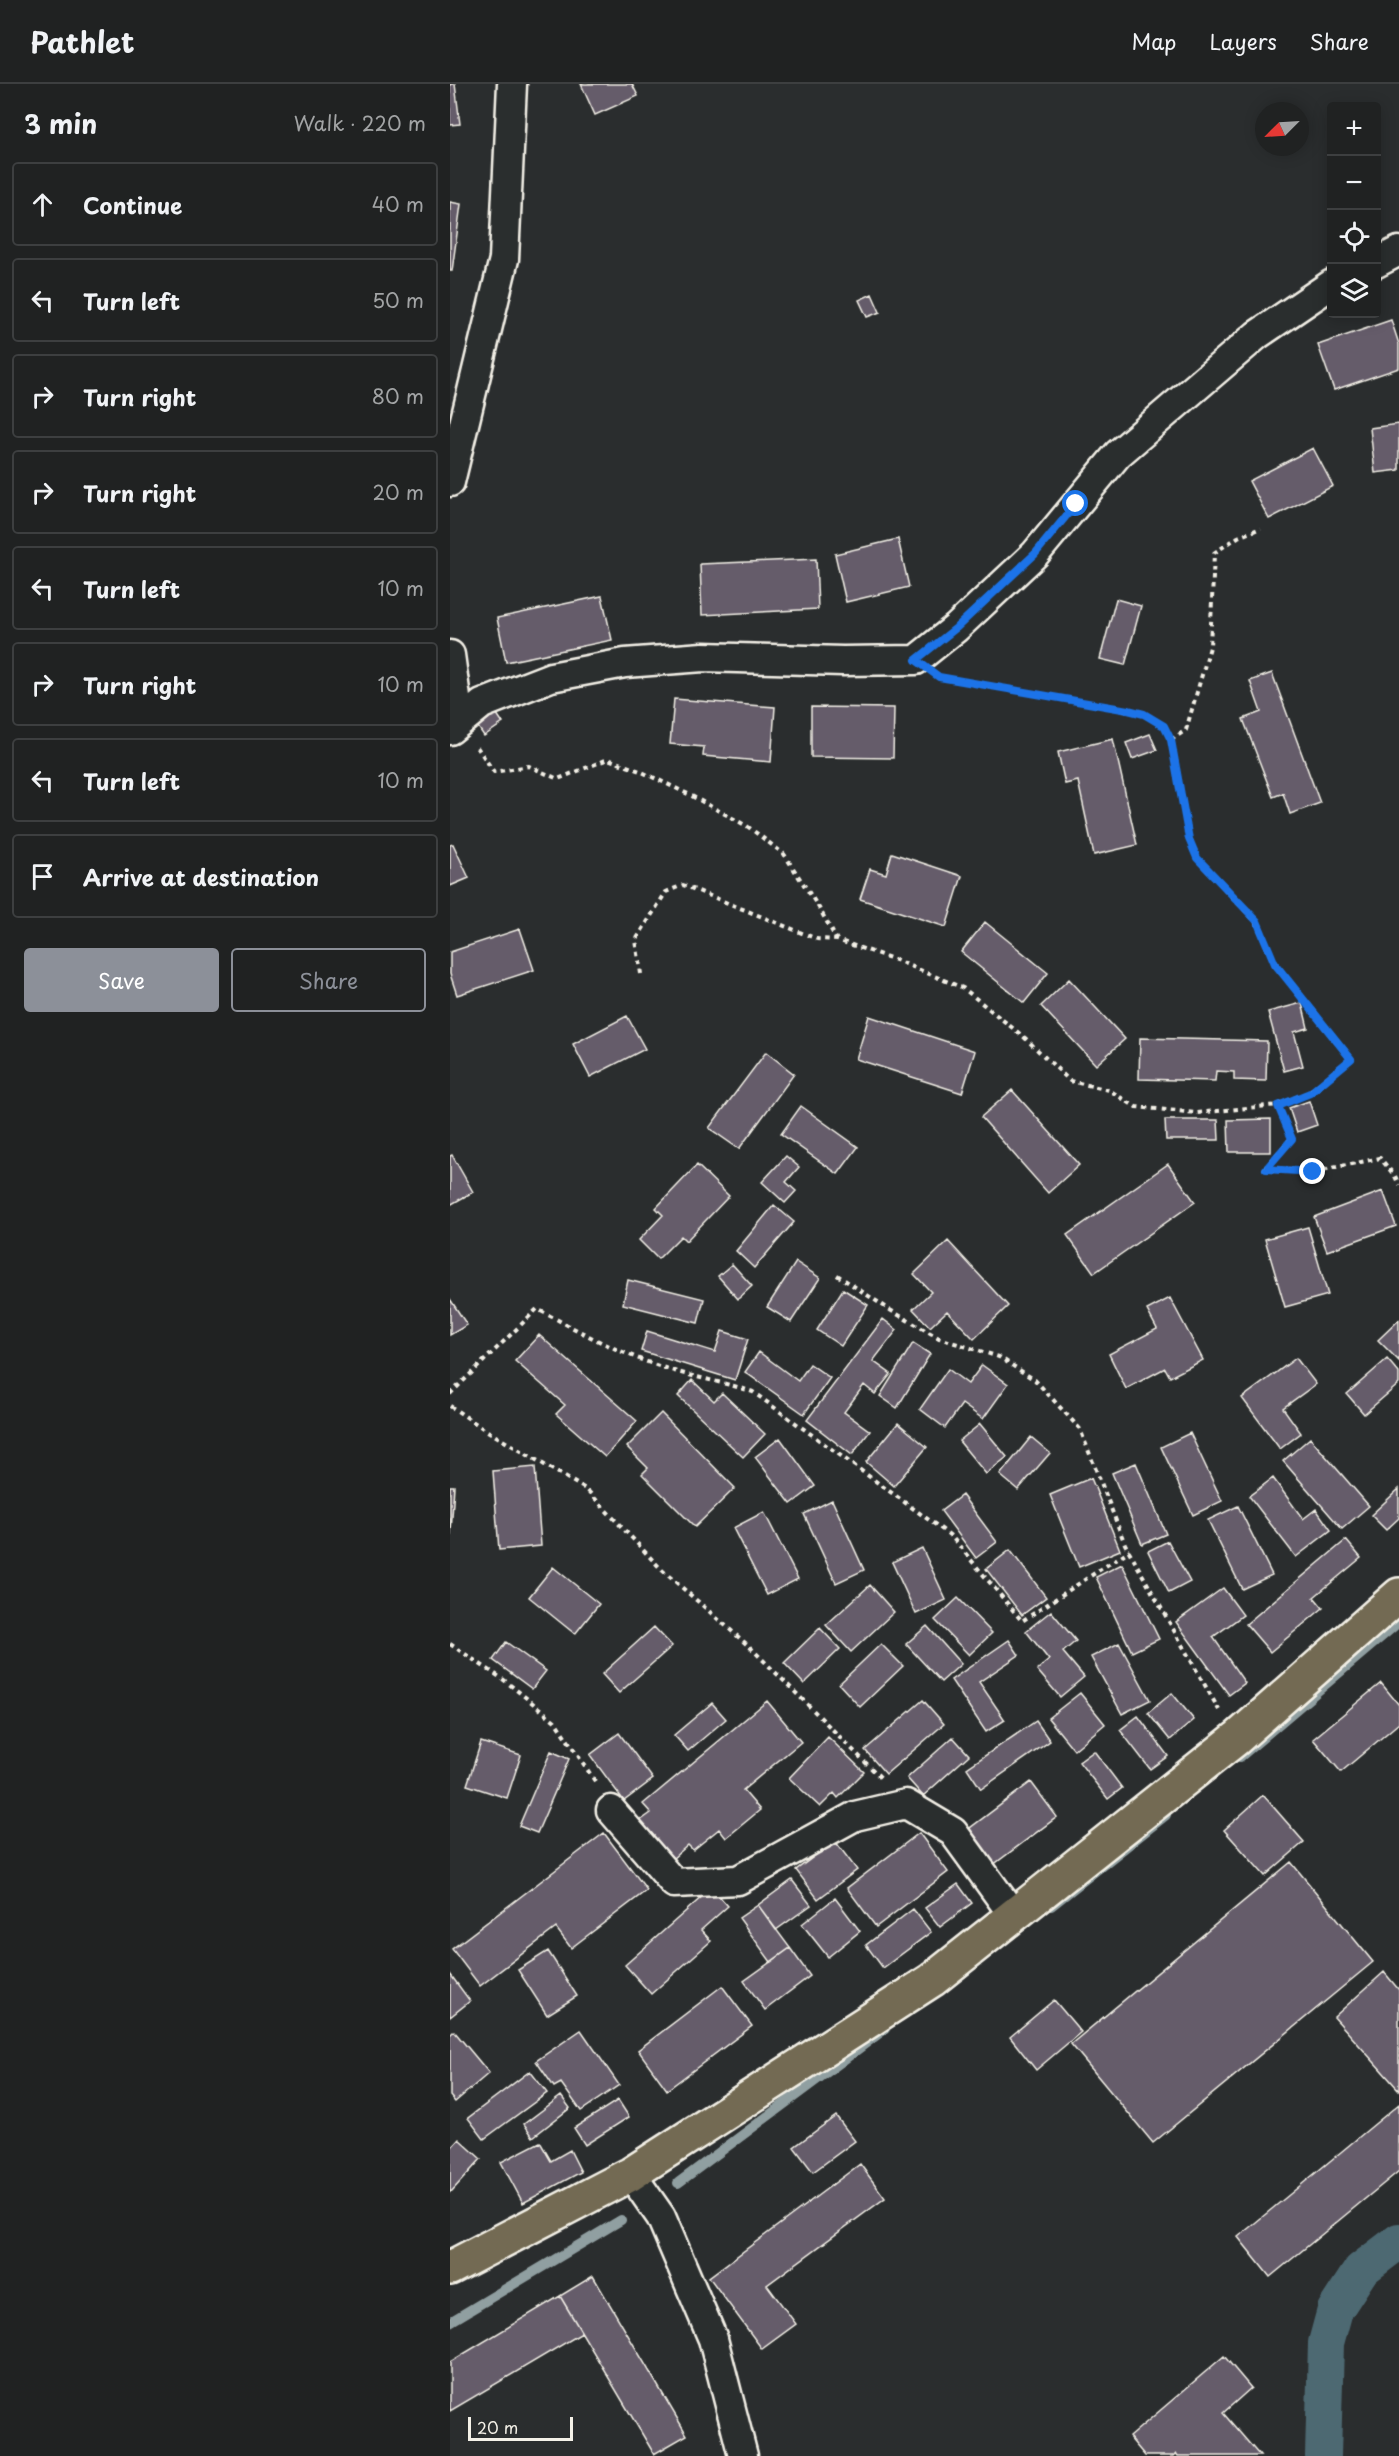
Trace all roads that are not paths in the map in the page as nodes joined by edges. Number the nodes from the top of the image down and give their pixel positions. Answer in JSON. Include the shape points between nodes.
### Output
{"nodes":[{"id":1,"x":512,"y":84,"type":"edge"},
{"id":2,"x":1399,"y":251,"type":"edge"},
{"id":3,"x":1381,"y":261,"type":"edge"},
{"id":4,"x":1327,"y":287,"type":"edge"},
{"id":5,"x":450,"y":482,"type":"edge"},
{"id":6,"x":450,"y":655,"type":"edge"},
{"id":7,"x":455,"y":725,"type":"edge"},
{"id":8,"x":1399,"y":1595,"type":"edge"},
{"id":9,"x":611,"y":1810,"type":"road end"},
{"id":10,"x":1014,"y":1916,"type":"junction"},
{"id":11,"x":631,"y":2174,"type":"junction"},
{"id":12,"x":450,"y":2268,"type":"edge"},
{"id":13,"x":743,"y":2456,"type":"edge"}],
"edges":[{"from":1,"to":5,"type":"street","via":[[504,259]]},
{"from":2,"to":3,"type":"street"},
{"from":4,"to":7,"type":"street","via":[[1257,335],[1118,454],[1035,554],[916,660],[703,657],[625,663],[551,677],[482,704]]},
{"from":6,"to":7,"type":"street"},
{"from":8,"to":10,"type":"main road","via":[[1237,1738]]},
{"from":9,"to":10,"type":"street","via":[[674,1883],[738,1880],[855,1816],[906,1804],[953,1832]]},
{"from":10,"to":11,"type":"main road","via":[[932,1980]]},
{"from":11,"to":12,"type":"main road"},
{"from":11,"to":13,"type":"street","via":[[661,2217],[713,2339]]}]}
